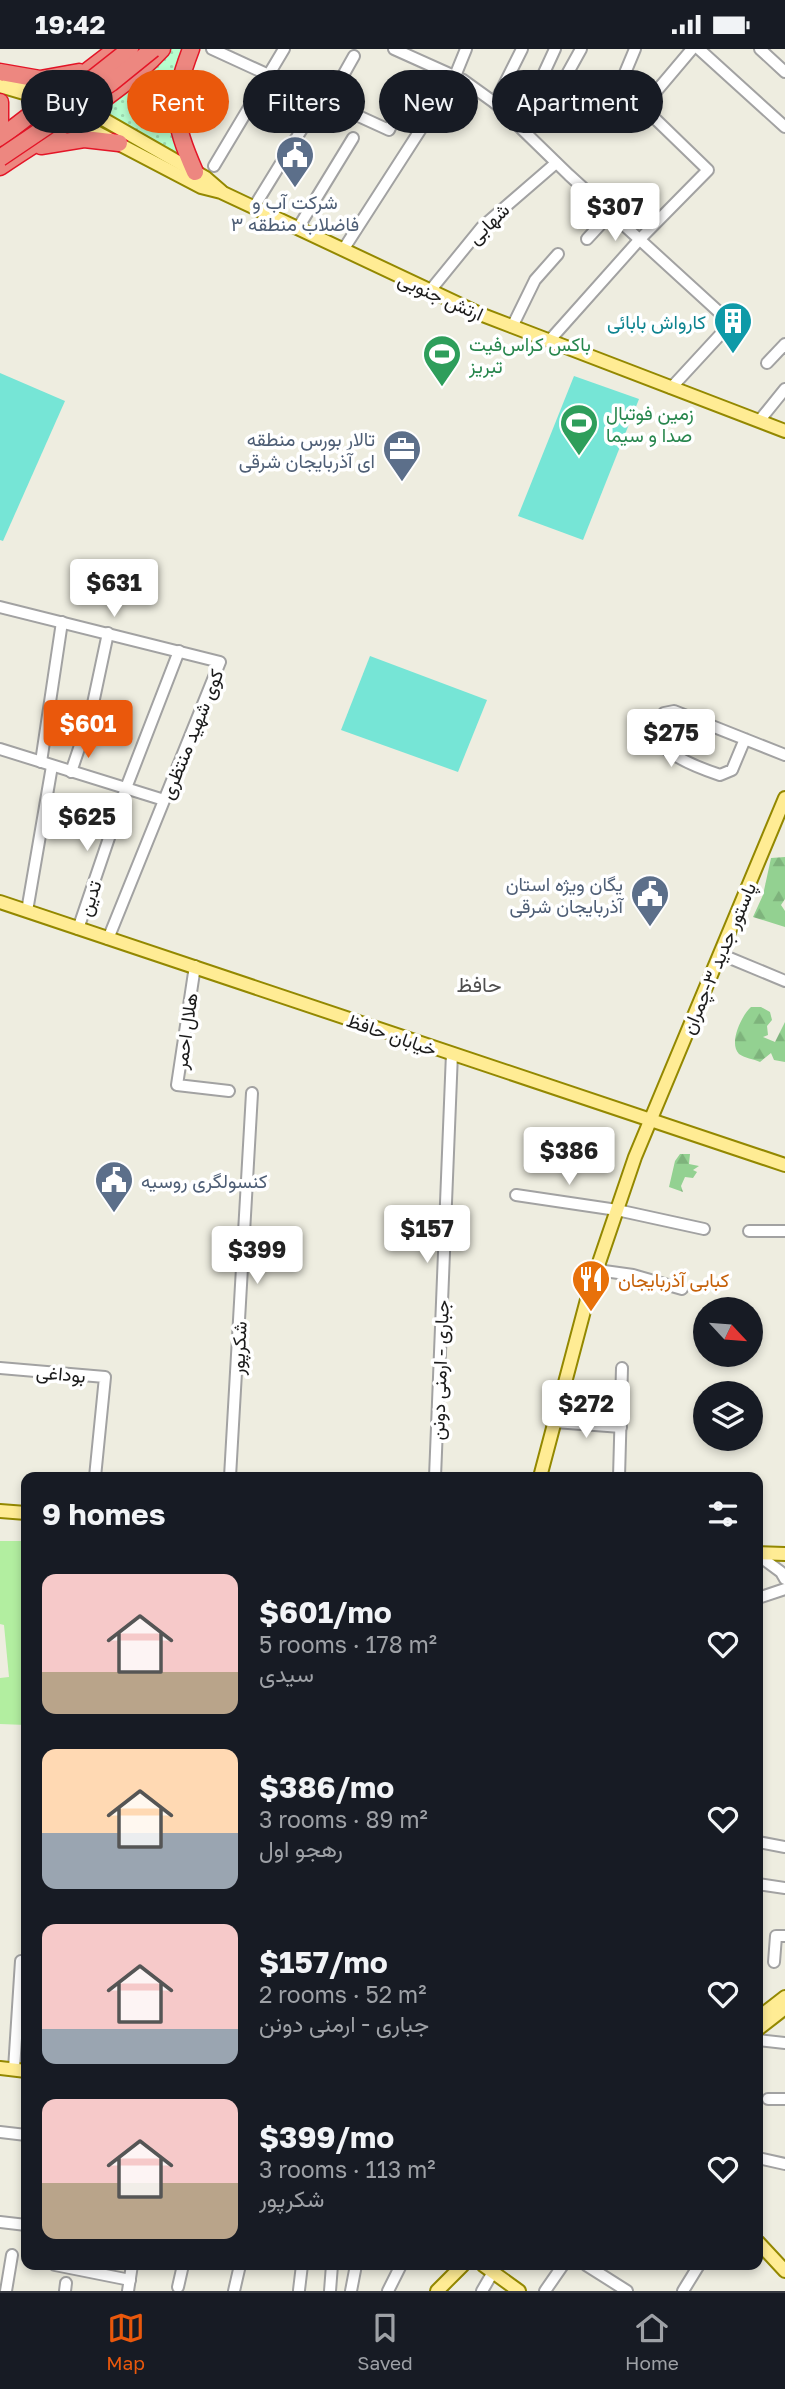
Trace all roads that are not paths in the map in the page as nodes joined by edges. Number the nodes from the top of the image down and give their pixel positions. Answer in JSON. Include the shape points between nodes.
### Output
{"nodes":[{"id":1,"x":116,"y":49,"type":"edge"},
{"id":2,"x":130,"y":49,"type":"edge"},
{"id":3,"x":153,"y":49,"type":"edge"},
{"id":4,"x":162,"y":49,"type":"edge"},
{"id":5,"x":191,"y":49,"type":"edge"},
{"id":6,"x":212,"y":49,"type":"edge"},
{"id":7,"x":284,"y":49,"type":"edge"},
{"id":8,"x":395,"y":49,"type":"edge"},
{"id":9,"x":466,"y":49,"type":"edge"},
{"id":10,"x":522,"y":49,"type":"edge"},
{"id":11,"x":555,"y":49,"type":"edge"},
{"id":12,"x":581,"y":49,"type":"edge"},
{"id":13,"x":635,"y":49,"type":"edge"},
{"id":14,"x":692,"y":49,"type":"edge"},
{"id":15,"x":699,"y":49,"type":"edge"},
{"id":16,"x":760,"y":49,"type":"edge"},
{"id":17,"x":354,"y":56,"type":"dead end"},
{"id":18,"x":91,"y":68,"type":"junction"},
{"id":19,"x":88,"y":70,"type":"edge"},
{"id":20,"x":258,"y":70,"type":"edge"},
{"id":21,"x":272,"y":70,"type":"edge"},
{"id":22,"x":346,"y":70,"type":"edge"},
{"id":23,"x":442,"y":70,"type":"edge"},
{"id":24,"x":457,"y":70,"type":"edge"},
{"id":25,"x":512,"y":70,"type":"edge"},
{"id":26,"x":545,"y":70,"type":"edge"},
{"id":27,"x":569,"y":70,"type":"edge"},
{"id":28,"x":626,"y":70,"type":"edge"},
{"id":29,"x":0,"y":72,"type":"edge"},
{"id":30,"x":785,"y":72,"type":"edge"},
{"id":31,"x":663,"y":82,"type":"edge"},
{"id":32,"x":0,"y":86,"type":"edge"},
{"id":33,"x":21,"y":86,"type":"edge"},
{"id":34,"x":113,"y":91,"type":"edge"},
{"id":35,"x":21,"y":93,"type":"edge"},
{"id":36,"x":0,"y":101,"type":"edge"},
{"id":37,"x":21,"y":118,"type":"edge"},
{"id":38,"x":243,"y":118,"type":"edge"},
{"id":39,"x":113,"y":125,"type":"edge"},
{"id":40,"x":663,"y":126,"type":"edge"},
{"id":41,"x":0,"y":127,"type":"edge"},
{"id":42,"x":785,"y":127,"type":"edge"},
{"id":43,"x":53,"y":133,"type":"edge"},
{"id":44,"x":98,"y":133,"type":"edge"},
{"id":45,"x":299,"y":133,"type":"edge"},
{"id":46,"x":418,"y":133,"type":"edge"},
{"id":47,"x":528,"y":133,"type":"edge"},
{"id":48,"x":0,"y":138,"type":"edge"},
{"id":49,"x":353,"y":138,"type":"dead end"},
{"id":50,"x":118,"y":143,"type":"junction"},
{"id":51,"x":0,"y":146,"type":"edge"},
{"id":52,"x":25,"y":150,"type":"junction"},
{"id":53,"x":0,"y":157,"type":"edge"},
{"id":54,"x":556,"y":163,"type":"junction"},
{"id":55,"x":214,"y":166,"type":"dead end"},
{"id":56,"x":0,"y":167,"type":"edge"},
{"id":57,"x":195,"y":172,"type":"junction"},
{"id":58,"x":221,"y":191,"type":"junction"},
{"id":59,"x":254,"y":207,"type":"junction"},
{"id":60,"x":611,"y":213,"type":"junction"},
{"id":61,"x":298,"y":228,"type":"junction"},
{"id":62,"x":587,"y":239,"type":"dead end"},
{"id":63,"x":640,"y":239,"type":"junction"},
{"id":64,"x":342,"y":250,"type":"junction"},
{"id":65,"x":558,"y":254,"type":"dead end"},
{"id":66,"x":429,"y":292,"type":"junction"},
{"id":67,"x":512,"y":327,"type":"junction"},
{"id":68,"x":549,"y":341,"type":"junction"},
{"id":69,"x":785,"y":344,"type":"edge"},
{"id":70,"x":767,"y":363,"type":"dead end"},
{"id":71,"x":671,"y":387,"type":"junction"},
{"id":72,"x":785,"y":389,"type":"edge"},
{"id":73,"x":759,"y":421,"type":"junction"},
{"id":74,"x":785,"y":431,"type":"edge"},
{"id":75,"x":0,"y":610,"type":"edge"},
{"id":76,"x":62,"y":622,"type":"junction"},
{"id":77,"x":108,"y":633,"type":"junction"},
{"id":78,"x":179,"y":651,"type":"junction"},
{"id":79,"x":746,"y":739,"type":"junction"},
{"id":80,"x":0,"y":749,"type":"edge"},
{"id":81,"x":785,"y":755,"type":"edge"},
{"id":82,"x":46,"y":764,"type":"junction"},
{"id":83,"x":71,"y":772,"type":"junction"},
{"id":84,"x":126,"y":788,"type":"junction"},
{"id":85,"x":785,"y":798,"type":"edge"},
{"id":86,"x":164,"y":800,"type":"junction"},
{"id":87,"x":0,"y":902,"type":"edge"},
{"id":88,"x":27,"y":911,"type":"junction"},
{"id":89,"x":78,"y":929,"type":"junction"},
{"id":90,"x":108,"y":939,"type":"junction"},
{"id":91,"x":720,"y":954,"type":"junction"},
{"id":92,"x":195,"y":967,"type":"junction"},
{"id":93,"x":785,"y":981,"type":"edge"},
{"id":94,"x":452,"y":1053,"type":"junction"},
{"id":95,"x":229,"y":1091,"type":"dead end"},
{"id":96,"x":252,"y":1093,"type":"dead end"},
{"id":97,"x":649,"y":1118,"type":"junction"},
{"id":98,"x":785,"y":1165,"type":"edge"},
{"id":99,"x":516,"y":1195,"type":"dead end"},
{"id":100,"x":617,"y":1210,"type":"junction"},
{"id":101,"x":704,"y":1229,"type":"dead end"},
{"id":102,"x":750,"y":1231,"type":"dead end"},
{"id":103,"x":785,"y":1231,"type":"edge"},
{"id":104,"x":597,"y":1270,"type":"junction"},
{"id":105,"x":681,"y":1289,"type":"dead end"},
{"id":106,"x":0,"y":1368,"type":"edge"},
{"id":107,"x":622,"y":1368,"type":"dead end"},
{"id":108,"x":555,"y":1422,"type":"junction"},
{"id":109,"x":621,"y":1427,"type":"junction"},
{"id":110,"x":96,"y":1472,"type":"edge"},
{"id":111,"x":230,"y":1472,"type":"edge"},
{"id":112,"x":435,"y":1472,"type":"edge"},
{"id":113,"x":541,"y":1472,"type":"edge"},
{"id":114,"x":619,"y":1472,"type":"edge"},
{"id":115,"x":0,"y":1511,"type":"edge"},
{"id":116,"x":21,"y":1513,"type":"edge"},
{"id":117,"x":763,"y":1554,"type":"edge"},
{"id":118,"x":785,"y":1554,"type":"edge"},
{"id":119,"x":763,"y":1558,"type":"edge"},
{"id":120,"x":784,"y":1574,"type":"edge"},
{"id":121,"x":785,"y":1589,"type":"edge"},
{"id":122,"x":763,"y":1596,"type":"edge"},
{"id":123,"x":763,"y":1843,"type":"edge"},
{"id":124,"x":785,"y":1847,"type":"edge"},
{"id":125,"x":763,"y":1885,"type":"edge"},
{"id":126,"x":785,"y":1888,"type":"edge"},
{"id":127,"x":785,"y":1936,"type":"edge"},
{"id":128,"x":21,"y":1961,"type":"dead end"},
{"id":129,"x":774,"y":1962,"type":"dead end"},
{"id":130,"x":785,"y":1997,"type":"edge"},
{"id":131,"x":785,"y":2008,"type":"edge"},
{"id":132,"x":763,"y":2014,"type":"edge"},
{"id":133,"x":763,"y":2025,"type":"edge"},
{"id":134,"x":763,"y":2041,"type":"edge"},
{"id":135,"x":785,"y":2043,"type":"edge"},
{"id":136,"x":0,"y":2068,"type":"edge"},
{"id":137,"x":20,"y":2070,"type":"edge"},
{"id":138,"x":768,"y":2099,"type":"dead end"},
{"id":139,"x":785,"y":2099,"type":"edge"},
{"id":140,"x":0,"y":2132,"type":"edge"},
{"id":141,"x":21,"y":2134,"type":"edge"},
{"id":142,"x":763,"y":2159,"type":"edge"},
{"id":143,"x":785,"y":2164,"type":"edge"},
{"id":144,"x":0,"y":2222,"type":"edge"},
{"id":145,"x":21,"y":2224,"type":"edge"},
{"id":146,"x":763,"y":2247,"type":"edge"},
{"id":147,"x":12,"y":2255,"type":"dead end"},
{"id":148,"x":73,"y":2270,"type":"edge"},
{"id":149,"x":182,"y":2270,"type":"edge"},
{"id":150,"x":239,"y":2270,"type":"edge"},
{"id":151,"x":301,"y":2270,"type":"edge"},
{"id":152,"x":332,"y":2270,"type":"edge"},
{"id":153,"x":355,"y":2270,"type":"edge"},
{"id":154,"x":398,"y":2270,"type":"edge"},
{"id":155,"x":458,"y":2270,"type":"edge"},
{"id":156,"x":487,"y":2270,"type":"edge"},
{"id":157,"x":491,"y":2270,"type":"edge"},
{"id":158,"x":559,"y":2270,"type":"edge"},
{"id":159,"x":594,"y":2270,"type":"edge"},
{"id":160,"x":696,"y":2270,"type":"edge"},
{"id":161,"x":785,"y":2271,"type":"edge"},
{"id":162,"x":129,"y":2286,"type":"edge"},
{"id":163,"x":178,"y":2287,"type":"dead end"},
{"id":164,"x":299,"y":2290,"type":"edge"},
{"id":165,"x":6,"y":2291,"type":"edge"},
{"id":166,"x":234,"y":2291,"type":"edge"},
{"id":167,"x":330,"y":2291,"type":"edge"},
{"id":168,"x":351,"y":2291,"type":"edge"},
{"id":169,"x":388,"y":2291,"type":"edge"},
{"id":170,"x":437,"y":2291,"type":"edge"},
{"id":171,"x":482,"y":2291,"type":"edge"},
{"id":172,"x":519,"y":2291,"type":"edge"},
{"id":173,"x":545,"y":2291,"type":"edge"},
{"id":174,"x":627,"y":2291,"type":"edge"},
{"id":175,"x":684,"y":2291,"type":"edge"}],
"edges":[{"from":1,"to":18,"type":"highway"},
{"from":2,"to":51,"type":"highway","bridge":true},
{"from":3,"to":53,"type":"highway","bridge":true,"via":[[111,83]]},
{"from":4,"to":34,"type":"highway"},
{"from":5,"to":57,"type":"highway","via":[[175,110],[178,135]]},
{"from":6,"to":20,"type":"street"},
{"from":7,"to":21,"type":"street"},
{"from":8,"to":23,"type":"street"},
{"from":9,"to":24,"type":"street"},
{"from":10,"to":25,"type":"street"},
{"from":11,"to":26,"type":"street"},
{"from":12,"to":27,"type":"street"},
{"from":13,"to":28,"type":"street"},
{"from":14,"to":31,"type":"street"},
{"from":15,"to":42,"type":"street"},
{"from":16,"to":30,"type":"street"},
{"from":17,"to":22,"type":"street"},
{"from":18,"to":19,"type":"highway"},
{"from":18,"to":29,"type":"highway","via":[[40,79]]},
{"from":29,"to":33,"type":"main road"},
{"from":32,"to":35,"type":"main road"},
{"from":36,"to":41,"type":"highway"},
{"from":37,"to":48,"type":"highway"},
{"from":38,"to":55,"type":"street"},
{"from":39,"to":57,"type":"main road"},
{"from":40,"to":63,"type":"street","via":[[708,170]]},
{"from":43,"to":52,"type":"highway"},
{"from":44,"to":50,"type":"main road"},
{"from":45,"to":59,"type":"street"},
{"from":46,"to":64,"type":"street"},
{"from":47,"to":54,"type":"street"},
{"from":49,"to":61,"type":"street"},
{"from":50,"to":52,"type":"highway","via":[[84,139]]},
{"from":50,"to":58,"type":"main road","via":[[201,187]]},
{"from":52,"to":56,"type":"highway"},
{"from":54,"to":60,"type":"street"},
{"from":54,"to":66,"type":"street","name":"شهابی","via":[[482,227]]},
{"from":57,"to":58,"type":"main road"},
{"from":58,"to":59,"type":"main road","name":"ارتش جنوبی"},
{"from":59,"to":61,"type":"main road","name":"ارتش جنوبی"},
{"from":60,"to":62,"type":"street"},
{"from":60,"to":63,"type":"street"},
{"from":61,"to":64,"type":"main road","name":"ارتش جنوبی"},
{"from":63,"to":68,"type":"street"},
{"from":63,"to":71,"type":"street","via":[[731,323]]},
{"from":64,"to":66,"type":"main road","name":"ارتش جنوبی"},
{"from":65,"to":67,"type":"street","via":[[535,280]]},
{"from":66,"to":67,"type":"main road","name":"ارتش جنوبی"},
{"from":67,"to":68,"type":"main road","name":"ارتش جنوبی"},
{"from":68,"to":71,"type":"main road","name":"ارتش جنوبی"},
{"from":69,"to":70,"type":"street"},
{"from":71,"to":73,"type":"main road","name":"ارتش جنوبی"},
{"from":72,"to":73,"type":"street"},
{"from":73,"to":74,"type":"main road","name":"ارتش جنوبی"},
{"from":75,"to":76,"type":"street","name":"کوی شهید منتظری"},
{"from":76,"to":77,"type":"street","name":"کوی شهید منتظری"},
{"from":76,"to":82,"type":"street"},
{"from":77,"to":78,"type":"street","name":"کوی شهید منتظری"},
{"from":77,"to":83,"type":"street","via":[[91,713]]},
{"from":78,"to":84,"type":"street","name":"تدین"},
{"from":78,"to":86,"type":"street","name":"کوی شهید منتظری","via":[[220,661]]},
{"from":79,"to":79,"type":"street","via":[[671,711],[660,716],[653,729],[654,739],[662,747],[725,775],[732,770]]},
{"from":79,"to":81,"type":"street"},
{"from":80,"to":82,"type":"street"},
{"from":82,"to":83,"type":"street"},
{"from":82,"to":88,"type":"street"},
{"from":83,"to":84,"type":"street"},
{"from":84,"to":86,"type":"street"},
{"from":84,"to":89,"type":"street","name":"تدین"},
{"from":85,"to":91,"type":"main road","name":"پاستور جدید ۳-چمران"},
{"from":86,"to":90,"type":"street","name":"کوی شهید منتظری"},
{"from":87,"to":88,"type":"main road","name":"خیابان حافظ"},
{"from":88,"to":89,"type":"main road","name":"خیابان حافظ"},
{"from":89,"to":90,"type":"main road","name":"خیابان حافظ"},
{"from":90,"to":92,"type":"main road","name":"خیابان حافظ"},
{"from":91,"to":93,"type":"street"},
{"from":91,"to":97,"type":"main road","name":"پاستور جدید ۳-چمران"},
{"from":92,"to":94,"type":"main road","name":"خیابان حافظ"},
{"from":92,"to":95,"type":"street","name":"هلال احمر","via":[[177,1085]]},
{"from":94,"to":97,"type":"main road","name":"خیابان حافظ"},
{"from":94,"to":112,"type":"street","name":"جباری - ارمنی دونن"},
{"from":96,"to":111,"type":"street","name":"شکرپور"},
{"from":97,"to":98,"type":"main road","name":"خیابان حافظ"},
{"from":97,"to":100,"type":"main road","name":"پاستور جدید ۳-چمران"},
{"from":99,"to":100,"type":"street"},
{"from":100,"to":101,"type":"street"},
{"from":100,"to":104,"type":"main road","name":"پاستور جدید ۳-چمران"},
{"from":102,"to":103,"type":"street"},
{"from":104,"to":105,"type":"street"},
{"from":104,"to":108,"type":"main road","name":"پاستور جدید ۳-چمران"},
{"from":106,"to":110,"type":"street","name":"بوداغی","via":[[105,1377]]},
{"from":107,"to":109,"type":"street"},
{"from":108,"to":109,"type":"street"},
{"from":108,"to":113,"type":"main road","name":"پاستور جدید ۳-چمران"},
{"from":109,"to":114,"type":"street"},
{"from":115,"to":116,"type":"main road"},
{"from":117,"to":118,"type":"main road"},
{"from":119,"to":120,"type":"street"},
{"from":121,"to":122,"type":"street"},
{"from":123,"to":124,"type":"street"},
{"from":125,"to":126,"type":"street"},
{"from":127,"to":129,"type":"street","via":[[776,1935]]},
{"from":128,"to":137,"type":"street"},
{"from":130,"to":132,"type":"main road"},
{"from":131,"to":133,"type":"main road"},
{"from":134,"to":135,"type":"street"},
{"from":136,"to":137,"type":"main road"},
{"from":138,"to":139,"type":"street"},
{"from":140,"to":141,"type":"street"},
{"from":142,"to":143,"type":"street"},
{"from":144,"to":145,"type":"street"},
{"from":146,"to":161,"type":"main road"},
{"from":147,"to":165,"type":"street"},
{"from":148,"to":162,"type":"street"},
{"from":149,"to":163,"type":"street"},
{"from":150,"to":166,"type":"street"},
{"from":151,"to":164,"type":"street"},
{"from":152,"to":167,"type":"street"},
{"from":153,"to":168,"type":"street"},
{"from":154,"to":169,"type":"street"},
{"from":155,"to":170,"type":"main road"},
{"from":156,"to":171,"type":"street"},
{"from":157,"to":172,"type":"main road"},
{"from":158,"to":173,"type":"street"},
{"from":159,"to":174,"type":"street"},
{"from":160,"to":175,"type":"street"}]}
